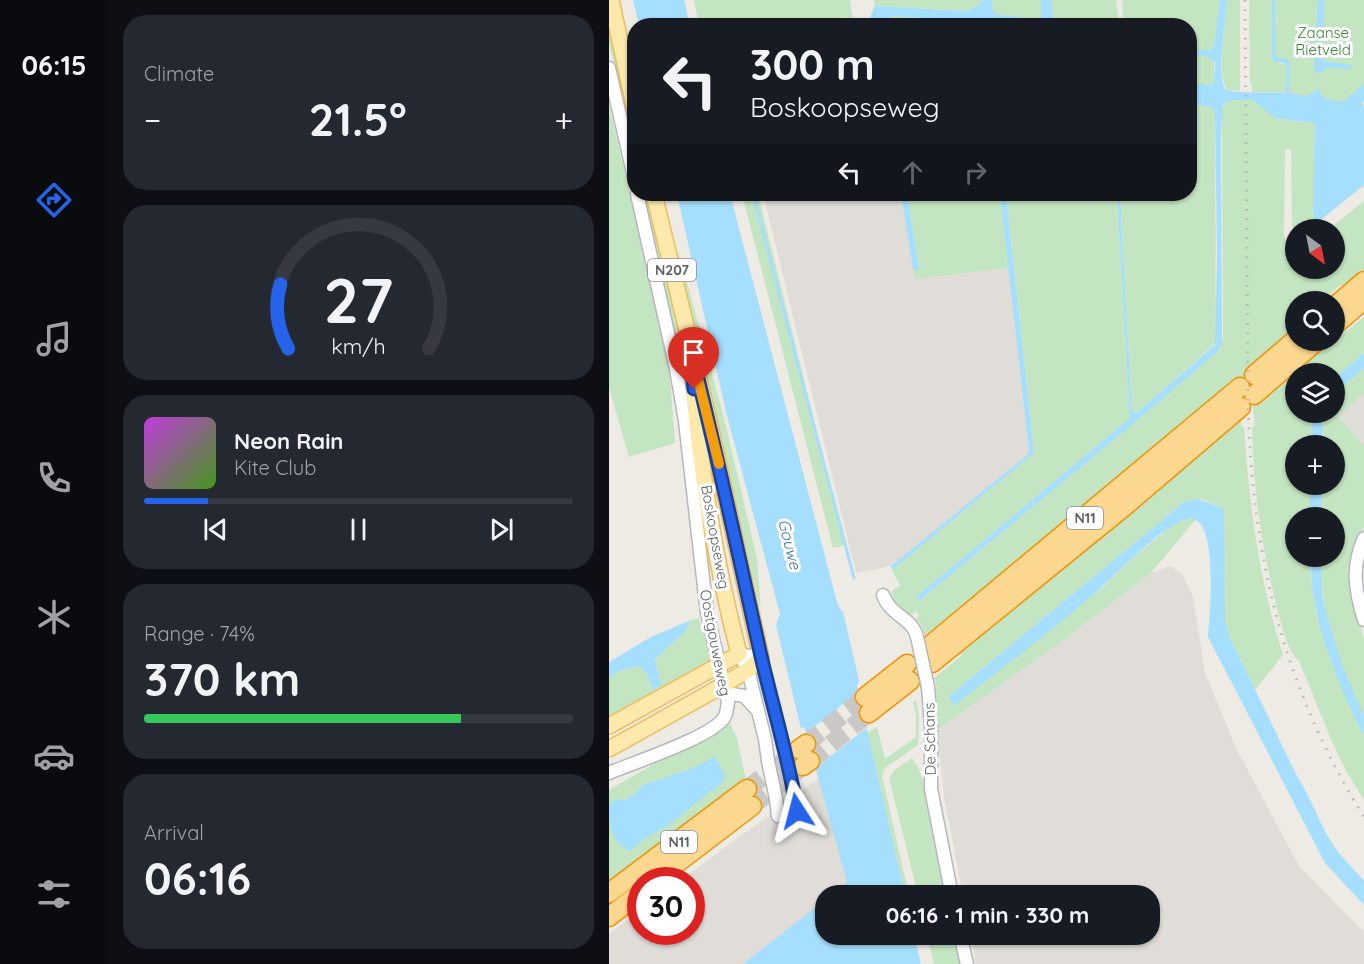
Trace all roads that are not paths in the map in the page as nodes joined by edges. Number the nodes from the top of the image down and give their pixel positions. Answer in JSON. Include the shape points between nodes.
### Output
{"nodes":[{"id":1,"x":611,"y":0,"type":"edge"},
{"id":2,"x":609,"y":68,"type":"edge"},
{"id":3,"x":627,"y":73,"type":"edge"},
{"id":4,"x":627,"y":147,"type":"edge"},
{"id":5,"x":639,"y":201,"type":"edge"},
{"id":6,"x":656,"y":201,"type":"edge"},
{"id":7,"x":1364,"y":281,"type":"edge"},
{"id":8,"x":1345,"y":297,"type":"edge"},
{"id":9,"x":1364,"y":300,"type":"edge"},
{"id":10,"x":1345,"y":317,"type":"edge"},
{"id":11,"x":690,"y":346,"type":"junction"},
{"id":12,"x":1285,"y":351,"type":"edge"},
{"id":13,"x":1303,"y":351,"type":"edge"},
{"id":14,"x":1247,"y":391,"type":"junction"},
{"id":15,"x":1364,"y":538,"type":"edge"},
{"id":16,"x":883,"y":595,"type":"dead end"},
{"id":17,"x":1364,"y":620,"type":"edge"},
{"id":18,"x":734,"y":634,"type":"junction"},
{"id":19,"x":926,"y":649,"type":"junction"},
{"id":20,"x":739,"y":654,"type":"junction"},
{"id":21,"x":761,"y":658,"type":"junction"},
{"id":22,"x":719,"y":664,"type":"junction"},
{"id":23,"x":749,"y":670,"type":"junction"},
{"id":24,"x":908,"y":673,"type":"dead end"},
{"id":25,"x":721,"y":690,"type":"junction"},
{"id":26,"x":867,"y":705,"type":"tunnel mouth"},
{"id":27,"x":756,"y":709,"type":"junction"},
{"id":28,"x":609,"y":726,"type":"edge"},
{"id":29,"x":609,"y":749,"type":"edge"},
{"id":30,"x":609,"y":772,"type":"edge"},
{"id":31,"x":648,"y":867,"type":"edge"},
{"id":32,"x":670,"y":867,"type":"edge"},
{"id":33,"x":627,"y":882,"type":"edge"},
{"id":34,"x":950,"y":885,"type":"edge"},
{"id":35,"x":609,"y":894,"type":"edge"},
{"id":36,"x":627,"y":903,"type":"edge"},
{"id":37,"x":609,"y":917,"type":"edge"},
{"id":38,"x":963,"y":945,"type":"edge"},
{"id":39,"x":967,"y":964,"type":"edge"}],
"edges":[{"from":1,"to":3,"type":"main road"},
{"from":2,"to":4,"type":"street"},
{"from":5,"to":22,"type":"street","name":"Oostgouweweg","via":[[676,369],[707,613]]},
{"from":6,"to":11,"type":"main road","name":"Boskoopseweg","number":"N207"},
{"from":7,"to":8,"type":"highway"},
{"from":9,"to":10,"type":"highway"},
{"from":11,"to":18,"type":"main road","name":"Boskoopseweg","number":"N207","via":[[700,453]]},
{"from":11,"to":21,"type":"main road","name":"Boskoopseweg","number":"N207"},
{"from":12,"to":14,"type":"highway","number":"N11"},
{"from":13,"to":14,"type":"highway","number":"N11"},
{"from":14,"to":19,"type":"highway","number":"N11","via":[[1098,528]]},
{"from":15,"to":17,"type":"street","via":[[1355,572]]},
{"from":16,"to":19,"type":"street","name":"De Schans","via":[[891,610],[911,624]]},
{"from":18,"to":20,"type":"main road","name":"Boskoopseweg","number":"N207"},
{"from":18,"to":22,"type":"main road"},
{"from":19,"to":34,"type":"street","name":"De Schans","bridge":true,"via":[[931,789]]},
{"from":20,"to":21,"type":"street"},
{"from":20,"to":22,"type":"main road"},
{"from":20,"to":23,"type":"street","name":"Boskoopseweg"},
{"from":21,"to":23,"type":"main road"},
{"from":21,"to":27,"type":"street","name":"Boskoopseweg","bridge":true,"via":[[801,753],[793,787],[797,811],[778,816]]},
{"from":22,"to":25,"type":"street","name":"Oostgouweweg"},
{"from":22,"to":28,"type":"main road"},
{"from":23,"to":25,"type":"main road"},
{"from":23,"to":27,"type":"street","name":"Boskoopseweg"},
{"from":24,"to":26,"type":"highway"},
{"from":25,"to":27,"type":"street","via":[[744,696]]},
{"from":25,"to":29,"type":"main road"},
{"from":25,"to":30,"type":"street","name":"Oostgouweweg","via":[[728,702],[725,716],[715,727]]},
{"from":31,"to":32,"type":"highway","number":"N11","via":[[750,797]]},
{"from":33,"to":35,"type":"highway","number":"N11"},
{"from":36,"to":37,"type":"highway"},
{"from":38,"to":39,"type":"street"}]}
